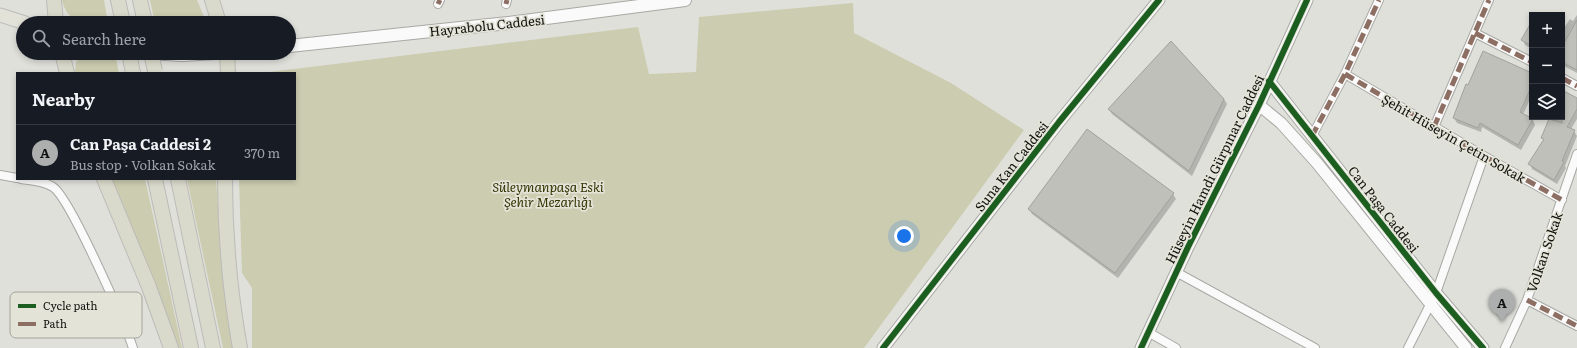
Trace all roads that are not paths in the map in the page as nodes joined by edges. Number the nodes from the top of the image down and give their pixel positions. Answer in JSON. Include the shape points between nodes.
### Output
{"nodes":[{"id":1,"x":54,"y":0,"type":"edge"},
{"id":2,"x":212,"y":0,"type":"edge"},
{"id":3,"x":685,"y":0,"type":"edge"},
{"id":4,"x":1159,"y":0,"type":"edge"},
{"id":5,"x":1307,"y":0,"type":"edge"},
{"id":6,"x":1379,"y":0,"type":"edge"},
{"id":7,"x":1489,"y":0,"type":"edge"},
{"id":8,"x":665,"y":1,"type":"edge"},
{"id":9,"x":0,"y":16,"type":"edge"},
{"id":10,"x":55,"y":16,"type":"edge"},
{"id":11,"x":217,"y":16,"type":"edge"},
{"id":12,"x":16,"y":20,"type":"edge"},
{"id":13,"x":1475,"y":33,"type":"junction"},
{"id":14,"x":296,"y":45,"type":"edge"},
{"id":15,"x":64,"y":60,"type":"edge"},
{"id":16,"x":131,"y":60,"type":"edge"},
{"id":17,"x":152,"y":60,"type":"edge"},
{"id":18,"x":227,"y":60,"type":"edge"},
{"id":19,"x":1529,"y":60,"type":"edge"},
{"id":20,"x":67,"y":72,"type":"edge"},
{"id":21,"x":134,"y":72,"type":"edge"},
{"id":22,"x":155,"y":72,"type":"edge"},
{"id":23,"x":228,"y":72,"type":"edge"},
{"id":24,"x":1345,"y":74,"type":"junction"},
{"id":25,"x":1565,"y":80,"type":"edge"},
{"id":26,"x":1270,"y":81,"type":"junction"},
{"id":27,"x":1577,"y":86,"type":"edge"},
{"id":28,"x":1259,"y":105,"type":"junction"},
{"id":29,"x":1434,"y":126,"type":"junction"},
{"id":30,"x":1312,"y":136,"type":"junction"},
{"id":31,"x":1577,"y":154,"type":"edge"},
{"id":32,"x":1484,"y":156,"type":"junction"},
{"id":33,"x":0,"y":175,"type":"edge"},
{"id":34,"x":16,"y":178,"type":"edge"},
{"id":35,"x":28,"y":180,"type":"edge"},
{"id":36,"x":104,"y":180,"type":"edge"},
{"id":37,"x":155,"y":180,"type":"edge"},
{"id":38,"x":178,"y":180,"type":"edge"},
{"id":39,"x":225,"y":180,"type":"edge"},
{"id":40,"x":1562,"y":200,"type":"junction"},
{"id":41,"x":1176,"y":272,"type":"junction"},
{"id":42,"x":110,"y":292,"type":"edge"},
{"id":43,"x":1436,"y":293,"type":"junction"},
{"id":44,"x":1527,"y":300,"type":"junction"},
{"id":45,"x":1430,"y":305,"type":"junction"},
{"id":46,"x":1577,"y":326,"type":"edge"},
{"id":47,"x":1148,"y":332,"type":"junction"},
{"id":48,"x":129,"y":338,"type":"edge"},
{"id":49,"x":133,"y":348,"type":"edge"},
{"id":50,"x":171,"y":348,"type":"edge"},
{"id":51,"x":191,"y":348,"type":"edge"},
{"id":52,"x":214,"y":348,"type":"edge"},
{"id":53,"x":240,"y":348,"type":"edge"},
{"id":54,"x":883,"y":348,"type":"edge"},
{"id":55,"x":1141,"y":348,"type":"edge"},
{"id":56,"x":1176,"y":348,"type":"edge"},
{"id":57,"x":1315,"y":348,"type":"edge"},
{"id":58,"x":1408,"y":348,"type":"edge"},
{"id":59,"x":1466,"y":348,"type":"edge"},
{"id":60,"x":1483,"y":348,"type":"edge"},
{"id":61,"x":1505,"y":348,"type":"edge"}],
"edges":[{"from":1,"to":10,"type":"highway"},
{"from":2,"to":11,"type":"highway"},
{"from":3,"to":8,"type":"main road","name":"Hayrabolu Caddesi"},
{"from":4,"to":54,"type":"street","name":"Suna Kan Caddesi","via":[[1059,122]]},
{"from":5,"to":26,"type":"street","name":"Hüseyin Hamdi Gürpınar Caddesi"},
{"from":6,"to":24,"type":"street"},
{"from":7,"to":13,"type":"street"},
{"from":8,"to":14,"type":"main road","name":"Hayrabolu Caddesi","via":[[508,23]]},
{"from":9,"to":12,"type":"main road"},
{"from":13,"to":19,"type":"street"},
{"from":13,"to":29,"type":"street"},
{"from":15,"to":20,"type":"highway"},
{"from":16,"to":21,"type":"highway"},
{"from":17,"to":22,"type":"highway","bridge":true},
{"from":18,"to":23,"type":"highway"},
{"from":24,"to":29,"type":"street","name":"Şehit Hüseyin Çetin Sokak"},
{"from":24,"to":30,"type":"street"},
{"from":25,"to":27,"type":"street"},
{"from":26,"to":28,"type":"street","name":"Hüseyin Hamdi Gürpınar Caddesi"},
{"from":26,"to":30,"type":"street","name":"Can Paşa Caddesi"},
{"from":28,"to":41,"type":"street","name":"Hüseyin Hamdi Gürpınar Caddesi"},
{"from":28,"to":45,"type":"street","name":"Can Paşa Caddesi","via":[[1280,123],[1317,163]]},
{"from":29,"to":32,"type":"street","name":"Şehit Hüseyin Çetin Sokak"},
{"from":30,"to":43,"type":"street","name":"Can Paşa Caddesi"},
{"from":31,"to":40,"type":"street","name":"Volkan Sokak"},
{"from":32,"to":40,"type":"street","name":"Şehit Hüseyin Çetin Sokak"},
{"from":32,"to":43,"type":"street"},
{"from":33,"to":34,"type":"street"},
{"from":35,"to":42,"type":"street","via":[[54,187],[69,208]]},
{"from":36,"to":50,"type":"highway","via":[[149,287]]},
{"from":37,"to":51,"type":"highway"},
{"from":38,"to":52,"type":"highway"},
{"from":39,"to":53,"type":"highway","via":[[229,277]]},
{"from":40,"to":44,"type":"street","name":"Volkan Sokak"},
{"from":41,"to":47,"type":"street","name":"Hüseyin Hamdi Gürpınar Caddesi"},
{"from":41,"to":57,"type":"street"},
{"from":43,"to":45,"type":"street"},
{"from":43,"to":60,"type":"street","name":"Can Paşa Caddesi"},
{"from":44,"to":46,"type":"street"},
{"from":44,"to":61,"type":"street","name":"Volkan Sokak"},
{"from":45,"to":58,"type":"street"},
{"from":45,"to":59,"type":"street","name":"Can Paşa Caddesi"},
{"from":47,"to":55,"type":"street","name":"Hüseyin Hamdi Gürpınar Caddesi"},
{"from":47,"to":56,"type":"street"},
{"from":48,"to":49,"type":"street"}]}
